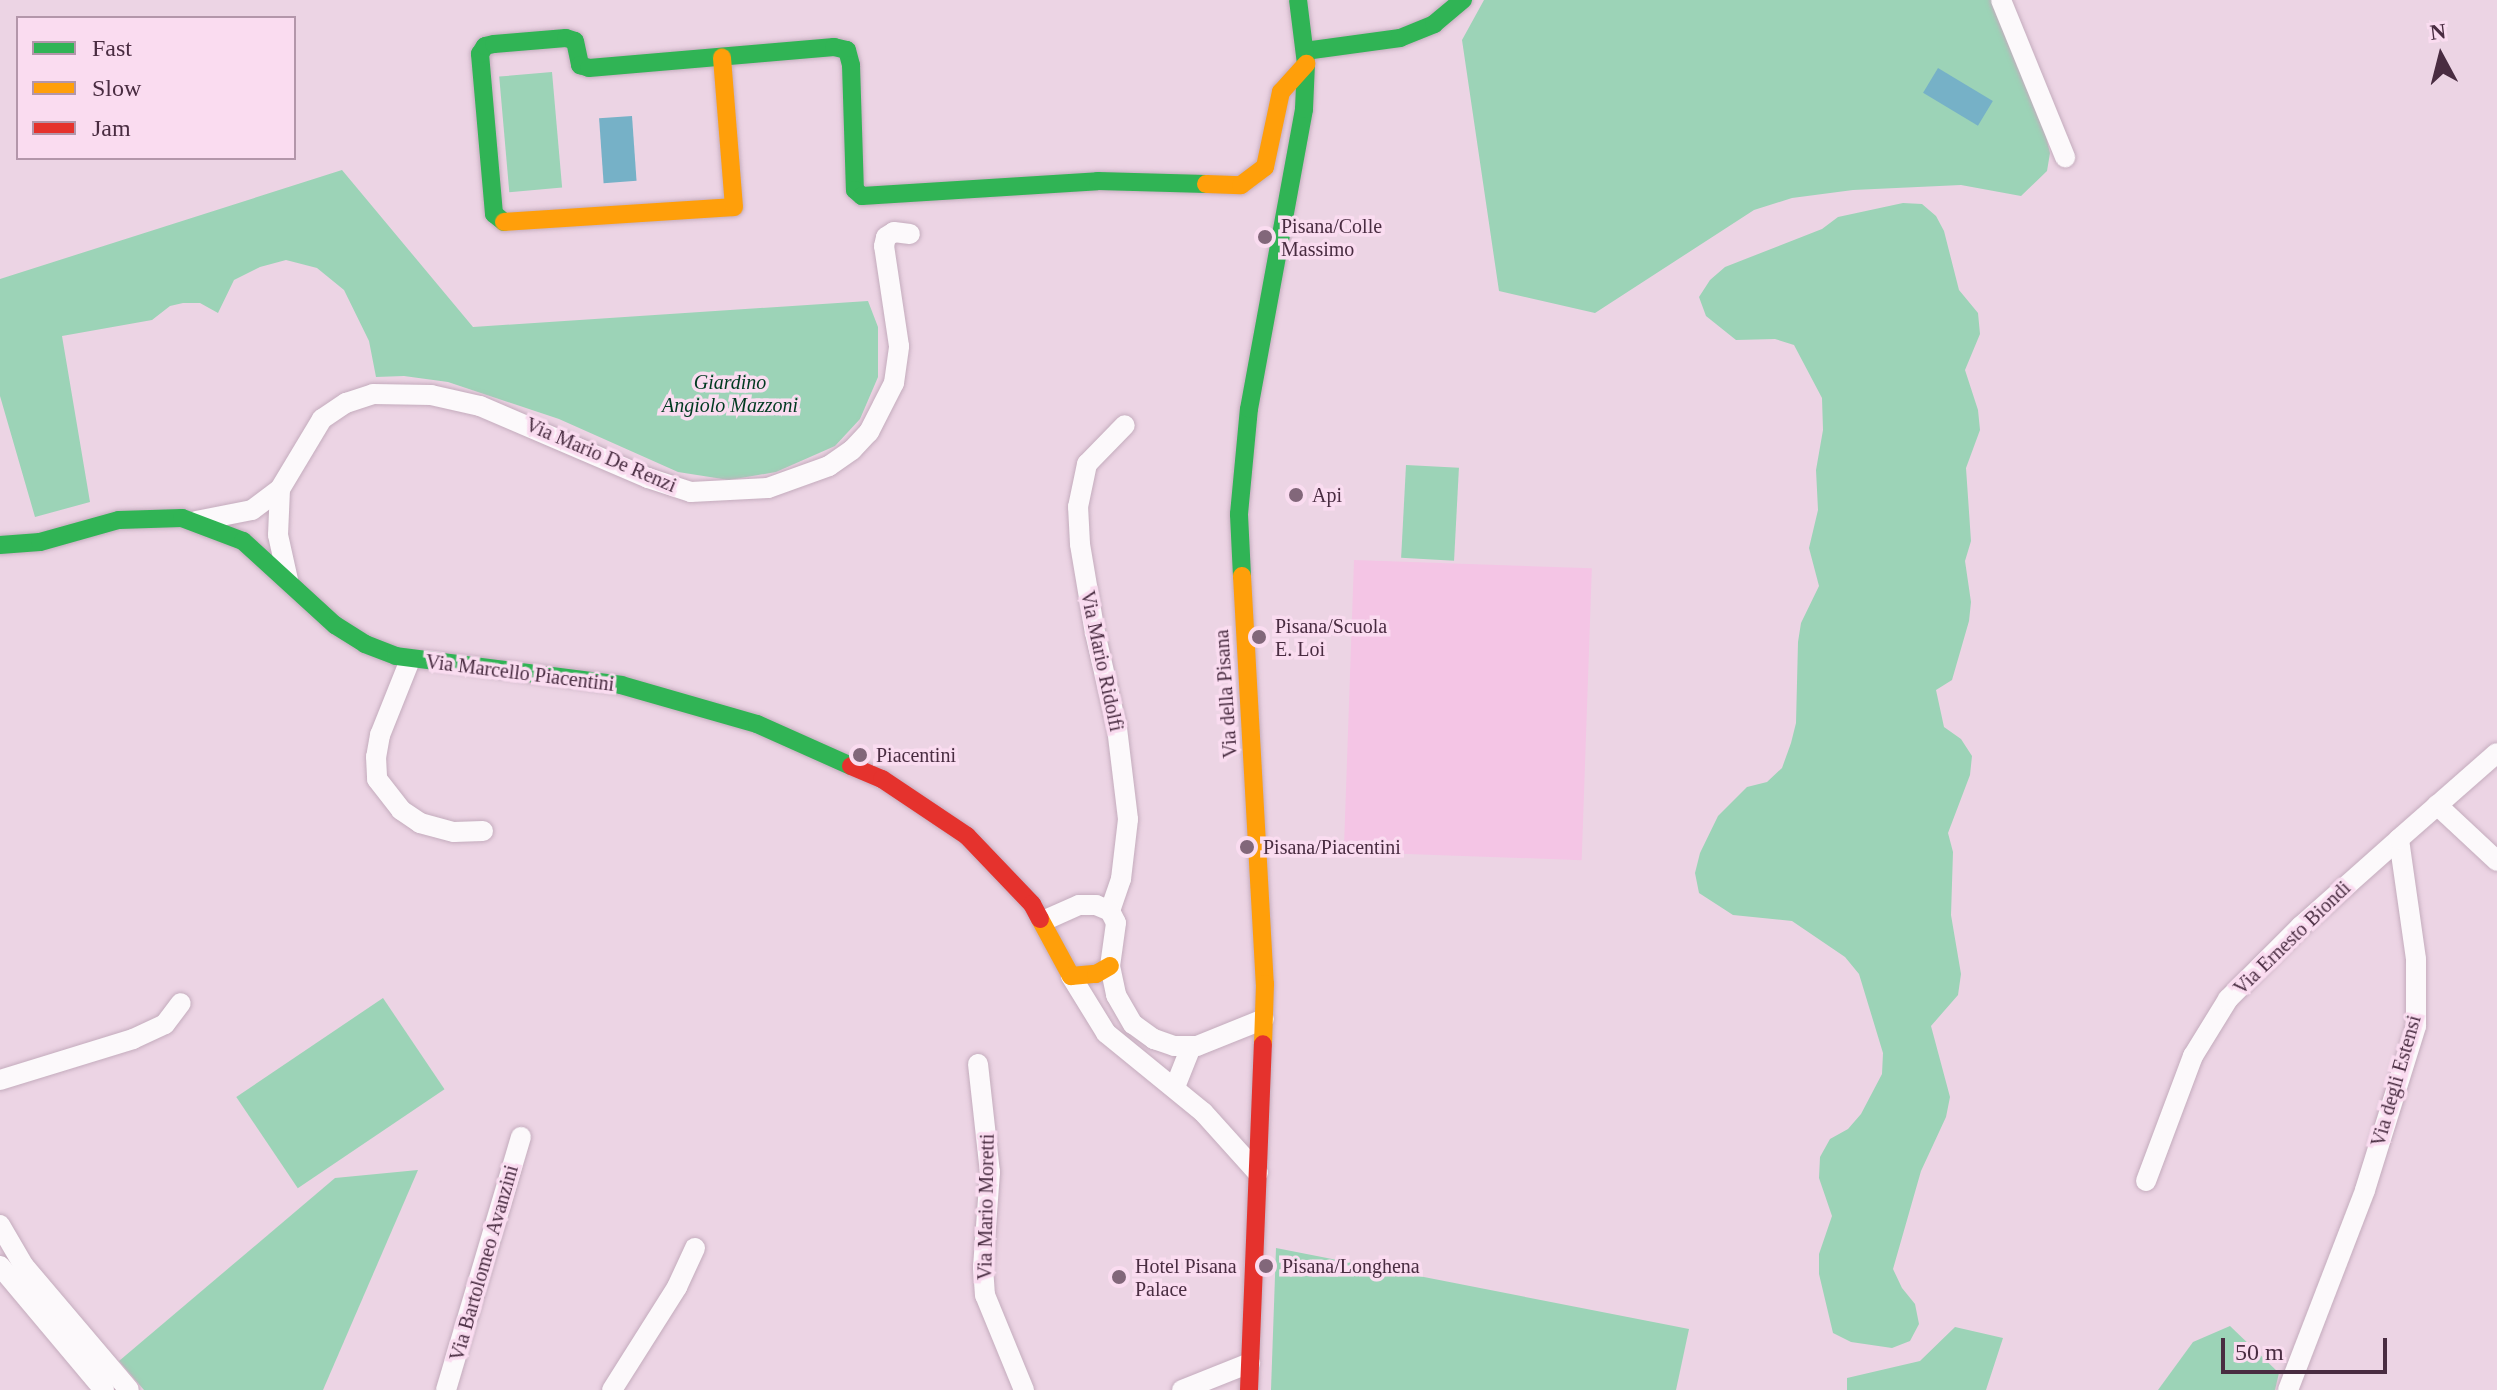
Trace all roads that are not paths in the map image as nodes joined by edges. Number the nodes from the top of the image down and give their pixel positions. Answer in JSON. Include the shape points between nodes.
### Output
{"nodes":[{"id":1,"x":1298,"y":0,"type":"edge"},
{"id":2,"x":1463,"y":0,"type":"edge"},
{"id":3,"x":2001,"y":0,"type":"edge"},
{"id":4,"x":722,"y":57,"type":"junction"},
{"id":5,"x":1306,"y":58,"type":"junction"},
{"id":6,"x":2065,"y":157,"type":"dead end"},
{"id":7,"x":910,"y":234,"type":"dead end"},
{"id":8,"x":1125,"y":425,"type":"dead end"},
{"id":9,"x":280,"y":489,"type":"junction"},
{"id":10,"x":196,"y":521,"type":"junction"},
{"id":11,"x":0,"y":545,"type":"edge"},
{"id":12,"x":288,"y":580,"type":"junction"},
{"id":13,"x":410,"y":660,"type":"junction"},
{"id":14,"x":2497,"y":753,"type":"edge"},
{"id":15,"x":2437,"y":805,"type":"junction"},
{"id":16,"x":483,"y":831,"type":"dead end"},
{"id":17,"x":2399,"y":839,"type":"junction"},
{"id":18,"x":2497,"y":861,"type":"edge"},
{"id":19,"x":1110,"y":911,"type":"junction"},
{"id":20,"x":1043,"y":921,"type":"junction"},
{"id":21,"x":1110,"y":966,"type":"junction"},
{"id":22,"x":1071,"y":976,"type":"junction"},
{"id":23,"x":181,"y":1003,"type":"dead end"},
{"id":24,"x":1264,"y":1019,"type":"junction"},
{"id":25,"x":1191,"y":1047,"type":"junction"},
{"id":26,"x":978,"y":1064,"type":"dead end"},
{"id":27,"x":0,"y":1080,"type":"edge"},
{"id":28,"x":1175,"y":1087,"type":"junction"},
{"id":29,"x":521,"y":1137,"type":"dead end"},
{"id":30,"x":1258,"y":1173,"type":"junction"},
{"id":31,"x":2146,"y":1181,"type":"dead end"},
{"id":32,"x":0,"y":1225,"type":"edge"},
{"id":33,"x":695,"y":1248,"type":"dead end"},
{"id":34,"x":0,"y":1266,"type":"edge"},
{"id":35,"x":1250,"y":1363,"type":"junction"},
{"id":36,"x":455,"y":1387,"type":"edge"},
{"id":37,"x":104,"y":1390,"type":"edge"},
{"id":38,"x":129,"y":1390,"type":"edge"},
{"id":39,"x":612,"y":1390,"type":"edge"},
{"id":40,"x":1024,"y":1390,"type":"edge"},
{"id":41,"x":1182,"y":1390,"type":"edge"},
{"id":42,"x":1249,"y":1390,"type":"edge"},
{"id":43,"x":2288,"y":1390,"type":"edge"}],
"edges":[{"from":1,"to":5,"type":"street","name":"Via della Pisana"},
{"from":2,"to":5,"type":"street","via":[[1434,24],[1400,38]]},
{"from":3,"to":6,"type":"street"},
{"from":4,"to":4,"type":"street","via":[[589,68],[580,65],[575,41],[566,38],[485,46],[480,54],[494,214],[504,222],[519,223],[734,207]]},
{"from":4,"to":5,"type":"street","via":[[847,50],[855,190],[862,196],[1111,181],[1241,185],[1265,167],[1281,92]]},
{"from":5,"to":24,"type":"street","name":"Via della Pisana","via":[[1304,109],[1240,489],[1240,581],[1260,854]]},
{"from":7,"to":9,"type":"street","name":"Via Mario De Renzi","via":[[894,232],[884,246],[899,346],[886,402],[859,443],[816,472],[768,488],[691,492],[480,406],[431,395],[387,393],[356,399],[322,419]]},
{"from":8,"to":19,"type":"street","name":"Via Mario Ridolfi","via":[[1087,464],[1078,507],[1128,819],[1121,879]]},
{"from":9,"to":10,"type":"street","via":[[252,510]]},
{"from":9,"to":12,"type":"street","via":[[278,535]]},
{"from":10,"to":11,"type":"street","name":"Via Marcello Piacentini","via":[[158,516],[119,520],[40,542]]},
{"from":10,"to":12,"type":"street","name":"Via Marcello Piacentini","via":[[252,547]]},
{"from":12,"to":13,"type":"street","name":"Via Marcello Piacentini","via":[[349,634]]},
{"from":13,"to":16,"type":"street","via":[[380,735],[377,779],[401,810],[420,823],[454,832]]},
{"from":13,"to":20,"type":"street","name":"Via Marcello Piacentini","via":[[621,685],[724,712],[809,745],[882,779],[951,823],[998,865]]},
{"from":14,"to":15,"type":"street"},
{"from":15,"to":17,"type":"street"},
{"from":15,"to":18,"type":"street"},
{"from":17,"to":31,"type":"street","name":"Via Ernesto Biondi","via":[[2228,999],[2193,1056]]},
{"from":17,"to":43,"type":"street","name":"Via degli Estensi","via":[[2416,959],[2416,1026],[2365,1190]]},
{"from":19,"to":20,"type":"street","via":[[1079,905]]},
{"from":19,"to":21,"type":"street","via":[[1116,928]]},
{"from":20,"to":22,"type":"street","name":"Via Marcello Piacentini"},
{"from":21,"to":22,"type":"street","via":[[1096,974]]},
{"from":21,"to":25,"type":"street","via":[[1116,995],[1133,1024],[1163,1043]]},
{"from":22,"to":28,"type":"street","name":"Via Marcello Piacentini","via":[[1106,1033]]},
{"from":23,"to":27,"type":"street","via":[[165,1024],[133,1039]]},
{"from":24,"to":25,"type":"street"},
{"from":24,"to":30,"type":"street","name":"Via della Pisana"},
{"from":25,"to":28,"type":"street"},
{"from":26,"to":40,"type":"street","name":"Via Mario Moretti","via":[[990,1172],[985,1295]]},
{"from":28,"to":30,"type":"street","name":"Via Marcello Piacentini"},
{"from":29,"to":36,"type":"street","name":"Via Bartolomeo Avanzini"},
{"from":30,"to":35,"type":"street","name":"Via della Pisana"},
{"from":32,"to":38,"type":"street","via":[[24,1266]]},
{"from":33,"to":39,"type":"street"},
{"from":34,"to":37,"type":"street"},
{"from":35,"to":41,"type":"street"},
{"from":35,"to":42,"type":"street","name":"Via della Pisana"}]}
